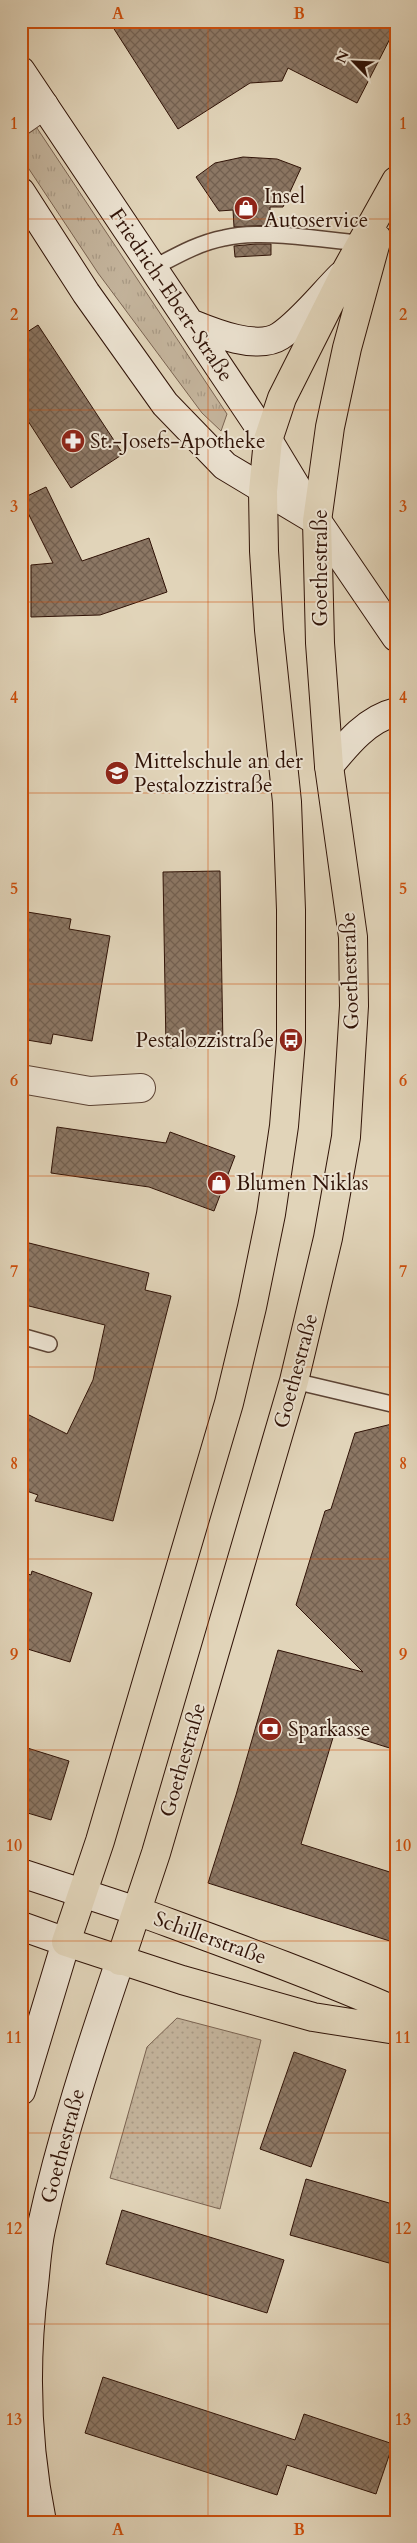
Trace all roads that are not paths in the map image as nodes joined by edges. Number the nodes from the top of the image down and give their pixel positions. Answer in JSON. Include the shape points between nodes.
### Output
{"nodes":[{"id":1,"x":21,"y":71,"type":"edge"},
{"id":2,"x":44,"y":105,"type":"junction"},
{"id":3,"x":21,"y":121,"type":"edge"},
{"id":4,"x":392,"y":189,"type":"edge"},
{"id":5,"x":21,"y":192,"type":"edge"},
{"id":6,"x":362,"y":243,"type":"junction"},
{"id":7,"x":153,"y":268,"type":"junction"},
{"id":8,"x":347,"y":269,"type":"junction"},
{"id":9,"x":190,"y":323,"type":"junction"},
{"id":10,"x":268,"y":440,"type":"junction"},
{"id":11,"x":263,"y":491,"type":"junction"},
{"id":12,"x":317,"y":521,"type":"junction"},
{"id":13,"x":396,"y":638,"type":"edge"},
{"id":14,"x":396,"y":712,"type":"edge"},
{"id":15,"x":329,"y":766,"type":"junction"},
{"id":16,"x":22,"y":1084,"type":"edge"},
{"id":17,"x":141,"y":1088,"type":"dead end"},
{"id":18,"x":21,"y":1336,"type":"edge"},
{"id":19,"x":49,"y":1344,"type":"dead end"},
{"id":20,"x":294,"y":1381,"type":"junction"},
{"id":21,"x":396,"y":1405,"type":"edge"},
{"id":22,"x":21,"y":1873,"type":"edge"},
{"id":23,"x":82,"y":1894,"type":"junction"},
{"id":24,"x":137,"y":1911,"type":"junction"},
{"id":25,"x":21,"y":1926,"type":"edge"},
{"id":26,"x":66,"y":1942,"type":"junction"},
{"id":27,"x":120,"y":1961,"type":"junction"},
{"id":28,"x":396,"y":2012,"type":"edge"},
{"id":29,"x":396,"y":2030,"type":"edge"},
{"id":30,"x":21,"y":2091,"type":"edge"},
{"id":31,"x":42,"y":2522,"type":"edge"}],
"edges":[{"from":1,"to":2,"type":"street","name":"Friedrich-Ebert-Straße"},
{"from":2,"to":3,"type":"street"},
{"from":2,"to":7,"type":"street","name":"Friedrich-Ebert-Straße"},
{"from":4,"to":6,"type":"main road","name":"Goethestraße"},
{"from":4,"to":12,"type":"main road","name":"Goethestraße","via":[[347,348],[330,427]]},
{"from":5,"to":11,"type":"street","name":"Friedrich-Ebert-Straße","via":[[86,293],[164,404],[224,466]]},
{"from":6,"to":7,"type":"lane","via":[[271,235],[224,238],[192,247]]},
{"from":6,"to":8,"type":"main road","name":"Goethestraße"},
{"from":7,"to":9,"type":"street","name":"Friedrich-Ebert-Straße"},
{"from":8,"to":9,"type":"street","via":[[278,337],[256,341],[223,337]]},
{"from":8,"to":10,"type":"main road","name":"Goethestraße","via":[[282,398]]},
{"from":9,"to":10,"type":"street","name":"Friedrich-Ebert-Straße"},
{"from":10,"to":11,"type":"main road","name":"Goethestraße"},
{"from":10,"to":12,"type":"street","name":"Friedrich-Ebert-Straße"},
{"from":11,"to":12,"type":"street","name":"Friedrich-Ebert-Straße"},
{"from":11,"to":23,"type":"main road","name":"Goethestraße","via":[[269,630],[287,802],[291,910],[291,1040],[284,1126],[271,1214],[229,1404]]},
{"from":12,"to":13,"type":"street","name":"Friedrich-Ebert-Straße"},
{"from":12,"to":15,"type":"main road","name":"Goethestraße","via":[[320,642]]},
{"from":14,"to":15,"type":"street","via":[[383,715],[353,737]]},
{"from":15,"to":20,"type":"main road","name":"Goethestraße","via":[[353,937],[354,1015],[346,1137],[328,1238]]},
{"from":16,"to":17,"type":"street","via":[[90,1091]]},
{"from":18,"to":19,"type":"lane"},
{"from":20,"to":21,"type":"lane"},
{"from":20,"to":24,"type":"main road","name":"Goethestraße"},
{"from":22,"to":23,"type":"street","name":"Schillerstraße"},
{"from":23,"to":24,"type":"street","name":"Schillerstraße"},
{"from":23,"to":26,"type":"main road","name":"Goethestraße"},
{"from":24,"to":27,"type":"main road","name":"Goethestraße"},
{"from":24,"to":28,"type":"main road","name":"Schillerstraße","via":[[231,1944]]},
{"from":25,"to":26,"type":"street","name":"Schillerstraße"},
{"from":26,"to":27,"type":"main road","name":"Schillerstraße"},
{"from":26,"to":30,"type":"street","name":"Goethestraße"},
{"from":27,"to":29,"type":"main road","name":"Schillerstraße","via":[[313,2017]]},
{"from":27,"to":31,"type":"street","name":"Goethestraße","via":[[71,2115],[40,2231],[28,2339],[27,2410],[33,2478]]}]}
